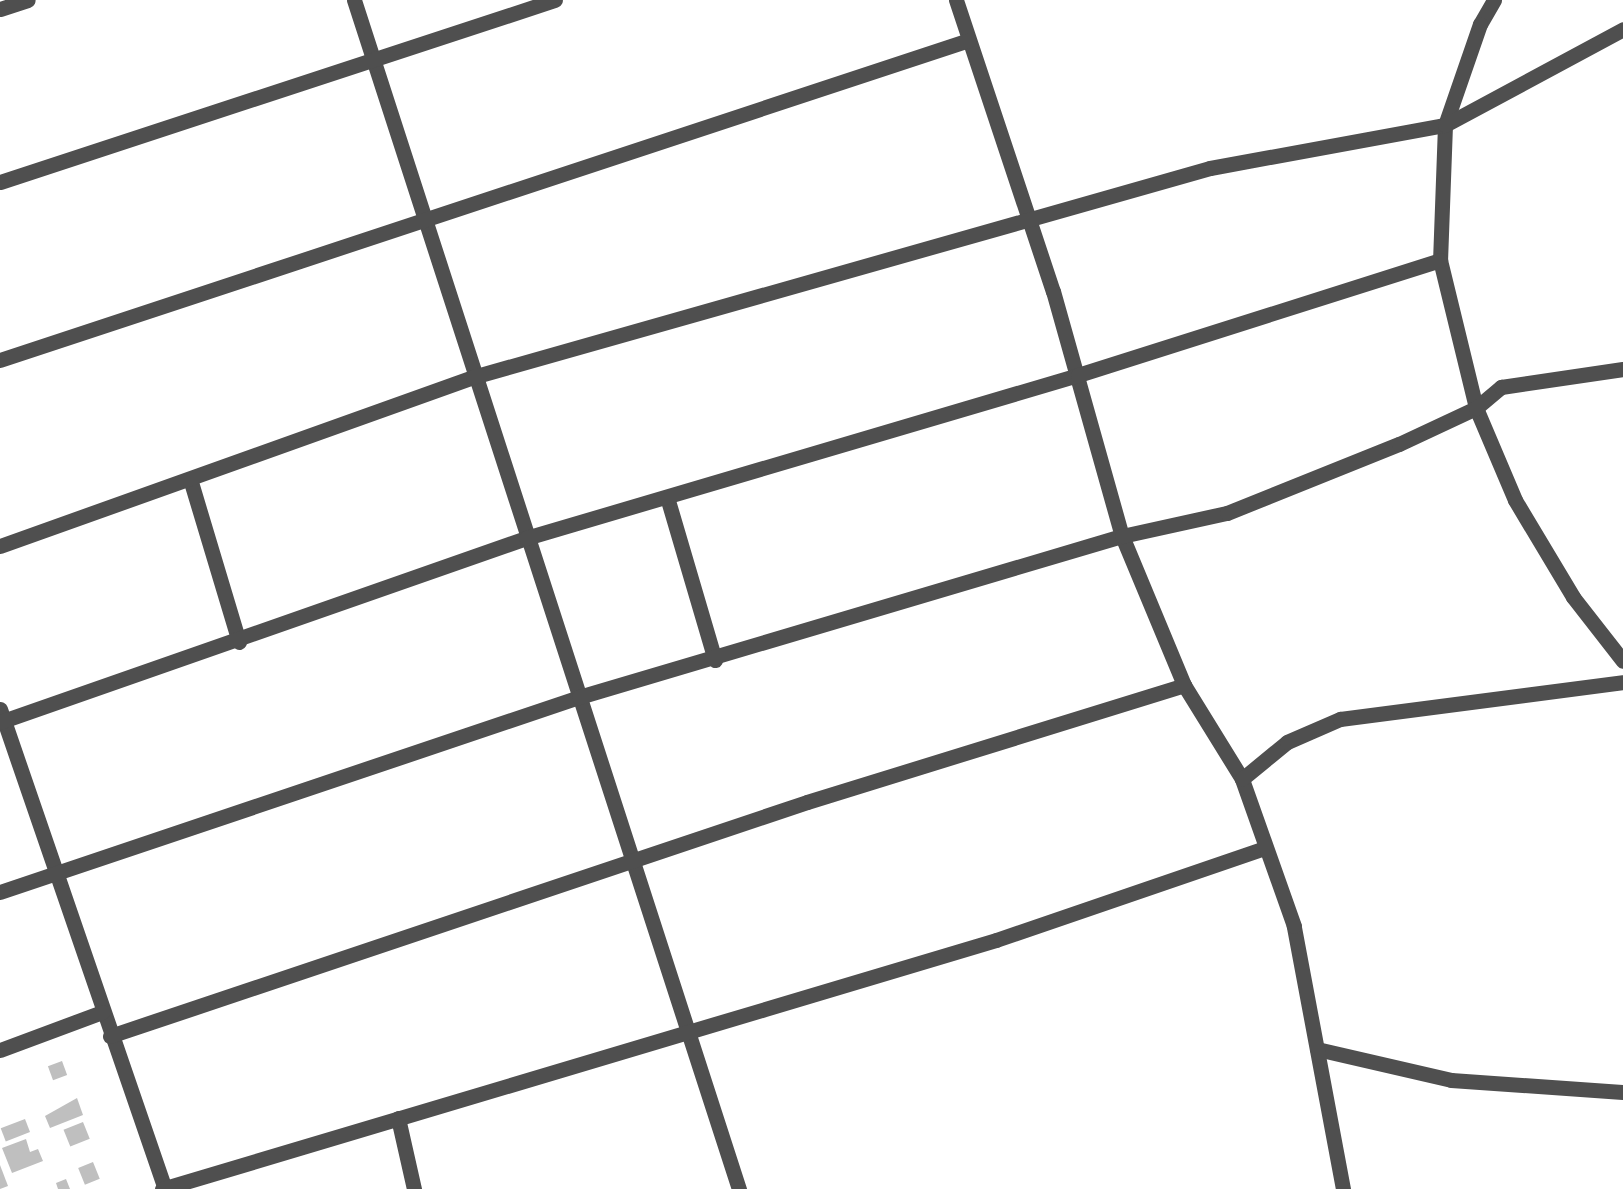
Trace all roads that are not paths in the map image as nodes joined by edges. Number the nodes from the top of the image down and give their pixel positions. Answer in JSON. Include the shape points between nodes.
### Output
{"nodes":[{"id":1,"x":28,"y":0,"type":"edge"},
{"id":2,"x":354,"y":0,"type":"edge"},
{"id":3,"x":555,"y":0,"type":"edge"},
{"id":4,"x":956,"y":0,"type":"edge"},
{"id":5,"x":1494,"y":0,"type":"edge"},
{"id":6,"x":0,"y":9,"type":"edge"},
{"id":7,"x":1623,"y":30,"type":"edge"},
{"id":8,"x":969,"y":40,"type":"junction"},
{"id":9,"x":372,"y":57,"type":"junction"},
{"id":10,"x":1445,"y":125,"type":"junction"},
{"id":11,"x":0,"y":182,"type":"edge"},
{"id":12,"x":1028,"y":216,"type":"junction"},
{"id":13,"x":422,"y":221,"type":"junction"},
{"id":14,"x":1440,"y":260,"type":"junction"},
{"id":15,"x":0,"y":360,"type":"edge"},
{"id":16,"x":1623,"y":369,"type":"edge"},
{"id":17,"x":1078,"y":375,"type":"junction"},
{"id":18,"x":473,"y":378,"type":"junction"},
{"id":19,"x":1476,"y":408,"type":"junction"},
{"id":20,"x":190,"y":482,"type":"junction"},
{"id":21,"x":667,"y":496,"type":"junction"},
{"id":22,"x":1122,"y":536,"type":"junction"},
{"id":23,"x":526,"y":538,"type":"junction"},
{"id":24,"x":0,"y":546,"type":"edge"},
{"id":25,"x":239,"y":642,"type":"junction"},
{"id":26,"x":715,"y":660,"type":"junction"},
{"id":27,"x":1623,"y":661,"type":"edge"},
{"id":28,"x":1623,"y":682,"type":"edge"},
{"id":29,"x":1184,"y":685,"type":"junction"},
{"id":30,"x":579,"y":697,"type":"junction"},
{"id":31,"x":1,"y":717,"type":"edge"},
{"id":32,"x":1242,"y":779,"type":"junction"},
{"id":33,"x":1265,"y":848,"type":"junction"},
{"id":34,"x":634,"y":861,"type":"junction"},
{"id":35,"x":56,"y":875,"type":"junction"},
{"id":36,"x":0,"y":892,"type":"edge"},
{"id":37,"x":102,"y":1012,"type":"junction"},
{"id":38,"x":690,"y":1032,"type":"junction"},
{"id":39,"x":110,"y":1036,"type":"junction"},
{"id":40,"x":1317,"y":1049,"type":"junction"},
{"id":41,"x":0,"y":1050,"type":"edge"},
{"id":42,"x":1623,"y":1092,"type":"edge"},
{"id":43,"x":398,"y":1118,"type":"junction"},
{"id":44,"x":164,"y":1189,"type":"edge"},
{"id":45,"x":414,"y":1189,"type":"edge"},
{"id":46,"x":739,"y":1189,"type":"edge"},
{"id":47,"x":1343,"y":1189,"type":"edge"}],
"edges":[{"from":1,"to":6,"type":"street"},
{"from":2,"to":9,"type":"street"},
{"from":3,"to":9,"type":"street"},
{"from":4,"to":8,"type":"street"},
{"from":5,"to":10,"type":"street","via":[[1480,24]]},
{"from":7,"to":10,"type":"street"},
{"from":8,"to":12,"type":"street"},
{"from":8,"to":13,"type":"street"},
{"from":9,"to":11,"type":"street"},
{"from":9,"to":13,"type":"street"},
{"from":10,"to":12,"type":"street","via":[[1300,148]]},
{"from":10,"to":14,"type":"street"},
{"from":12,"to":17,"type":"street"},
{"from":12,"to":18,"type":"street"},
{"from":13,"to":15,"type":"street"},
{"from":13,"to":18,"type":"street"},
{"from":14,"to":17,"type":"street"},
{"from":14,"to":19,"type":"street"},
{"from":16,"to":19,"type":"street","via":[[1502,387]]},
{"from":17,"to":21,"type":"street"},
{"from":17,"to":22,"type":"street"},
{"from":18,"to":20,"type":"street"},
{"from":18,"to":23,"type":"street"},
{"from":19,"to":22,"type":"street","via":[[1227,513]]},
{"from":19,"to":27,"type":"street","via":[[1533,534]]},
{"from":20,"to":24,"type":"street"},
{"from":20,"to":25,"type":"street"},
{"from":21,"to":23,"type":"street"},
{"from":21,"to":26,"type":"street"},
{"from":22,"to":26,"type":"street"},
{"from":22,"to":29,"type":"street"},
{"from":23,"to":25,"type":"street"},
{"from":23,"to":30,"type":"street"},
{"from":25,"to":31,"type":"street"},
{"from":26,"to":30,"type":"street"},
{"from":28,"to":32,"type":"street","via":[[1340,719],[1303,732]]},
{"from":29,"to":32,"type":"street"},
{"from":29,"to":34,"type":"street"},
{"from":30,"to":34,"type":"street"},
{"from":30,"to":35,"type":"street"},
{"from":31,"to":35,"type":"street"},
{"from":32,"to":33,"type":"street"},
{"from":33,"to":38,"type":"street","via":[[996,940]]},
{"from":33,"to":40,"type":"street","via":[[1294,926]]},
{"from":34,"to":38,"type":"street"},
{"from":34,"to":39,"type":"street"},
{"from":35,"to":36,"type":"street"},
{"from":35,"to":37,"type":"street"},
{"from":37,"to":39,"type":"street"},
{"from":37,"to":41,"type":"street"},
{"from":38,"to":43,"type":"street"},
{"from":38,"to":46,"type":"street"},
{"from":39,"to":44,"type":"street"},
{"from":40,"to":42,"type":"street","via":[[1451,1080]]},
{"from":40,"to":47,"type":"street"},
{"from":43,"to":44,"type":"street"},
{"from":43,"to":45,"type":"street"}]}
